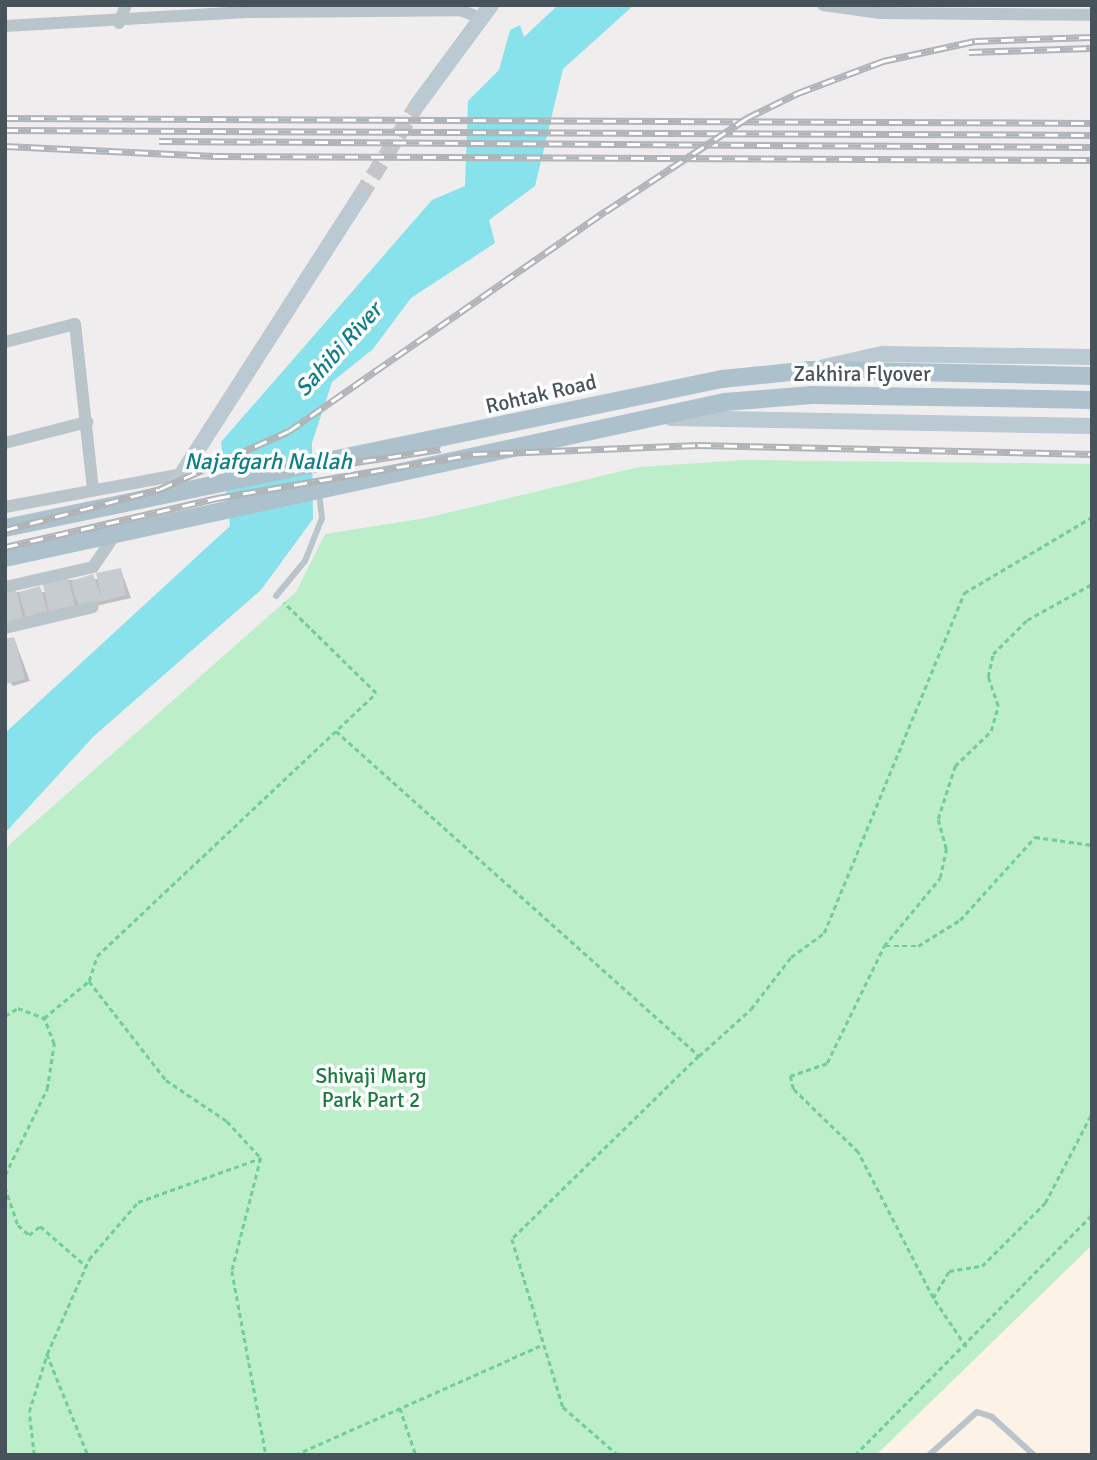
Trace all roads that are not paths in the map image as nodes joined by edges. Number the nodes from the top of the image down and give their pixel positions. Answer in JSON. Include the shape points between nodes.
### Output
{"nodes":[{"id":1,"x":126,"y":5,"type":"edge"},
{"id":2,"x":828,"y":6,"type":"edge"},
{"id":3,"x":248,"y":8,"type":"edge"},
{"id":4,"x":376,"y":9,"type":"edge"},
{"id":5,"x":881,"y":9,"type":"edge"},
{"id":6,"x":1062,"y":10,"type":"edge"},
{"id":7,"x":486,"y":12,"type":"edge"},
{"id":8,"x":1092,"y":15,"type":"edge"},
{"id":9,"x":118,"y":23,"type":"junction"},
{"id":10,"x":5,"y":26,"type":"edge"},
{"id":11,"x":418,"y":104,"type":"tunnel mouth"},
{"id":12,"x":360,"y":197,"type":"tunnel mouth"},
{"id":13,"x":5,"y":342,"type":"edge"},
{"id":14,"x":1092,"y":357,"type":"edge"},
{"id":15,"x":811,"y":370,"type":"junction"},
{"id":16,"x":1092,"y":376,"type":"edge"},
{"id":17,"x":1092,"y":400,"type":"edge"},
{"id":18,"x":634,"y":418,"type":"junction"},
{"id":19,"x":87,"y":422,"type":"junction"},
{"id":20,"x":1092,"y":426,"type":"edge"},
{"id":21,"x":5,"y":443,"type":"edge"},
{"id":22,"x":183,"y":474,"type":"junction"},
{"id":23,"x":93,"y":489,"type":"junction"},
{"id":24,"x":172,"y":491,"type":"junction"},
{"id":25,"x":319,"y":492,"type":"junction"},
{"id":26,"x":5,"y":507,"type":"edge"},
{"id":27,"x":5,"y":528,"type":"edge"},
{"id":28,"x":118,"y":531,"type":"junction"},
{"id":29,"x":5,"y":558,"type":"edge"},
{"id":30,"x":5,"y":587,"type":"edge"},
{"id":31,"x":276,"y":596,"type":"road end"},
{"id":32,"x":93,"y":607,"type":"dead end"},
{"id":33,"x":5,"y":628,"type":"edge"},
{"id":34,"x":929,"y":1455,"type":"edge"},
{"id":35,"x":1034,"y":1455,"type":"edge"}],
"edges":[{"from":1,"to":9,"type":"street"},
{"from":2,"to":5,"type":"street"},
{"from":3,"to":4,"type":"street"},
{"from":3,"to":9,"type":"street"},
{"from":4,"to":7,"type":"street"},
{"from":5,"to":6,"type":"street"},
{"from":6,"to":8,"type":"street"},
{"from":7,"to":11,"type":"main road"},
{"from":9,"to":10,"type":"street"},
{"from":12,"to":22,"type":"main road"},
{"from":13,"to":19,"type":"street","via":[[75,324]]},
{"from":14,"to":15,"type":"main road","name":"Rohtak Road","via":[[882,354]]},
{"from":15,"to":16,"type":"main road","name":"Zakhira Flyover"},
{"from":15,"to":24,"type":"main road","name":"Rohtak Road","via":[[636,395]]},
{"from":17,"to":18,"type":"main road","name":"Zakhira Flyover","via":[[812,396]]},
{"from":18,"to":20,"type":"main road"},
{"from":18,"to":25,"type":"main road"},
{"from":19,"to":21,"type":"street"},
{"from":19,"to":23,"type":"street"},
{"from":22,"to":23,"type":"street"},
{"from":22,"to":24,"type":"main road"},
{"from":23,"to":26,"type":"street"},
{"from":24,"to":27,"type":"main road","name":"Rohtak Road"},
{"from":25,"to":28,"type":"main road"},
{"from":25,"to":31,"type":"lane","via":[[322,518],[309,550]]},
{"from":28,"to":29,"type":"main road"},
{"from":28,"to":30,"type":"street","via":[[93,567]]},
{"from":32,"to":33,"type":"street"},
{"from":34,"to":35,"type":"lane","via":[[977,1412],[992,1416]]}]}
